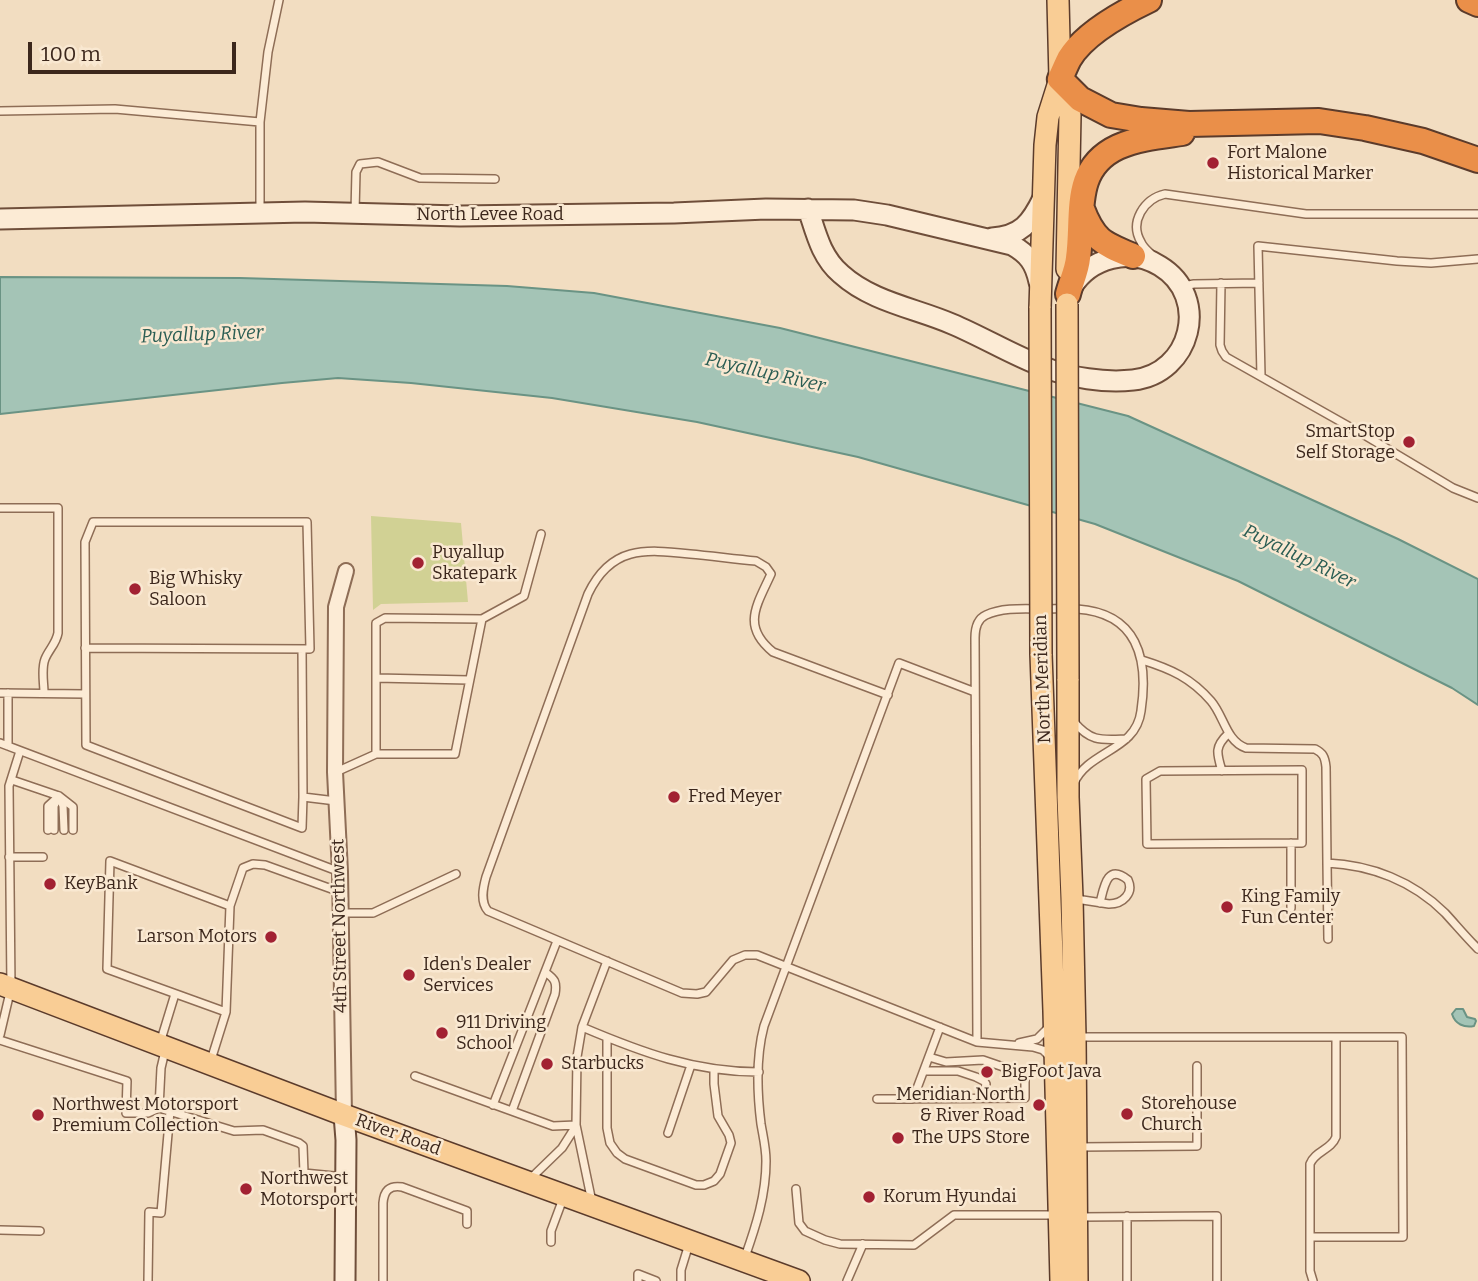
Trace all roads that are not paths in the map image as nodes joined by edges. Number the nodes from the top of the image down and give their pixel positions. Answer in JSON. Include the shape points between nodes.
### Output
{"nodes":[{"id":1,"x":279,"y":0,"type":"edge"},
{"id":2,"x":1058,"y":0,"type":"edge"},
{"id":3,"x":1149,"y":0,"type":"edge"},
{"id":4,"x":1469,"y":0,"type":"edge"},
{"id":5,"x":1478,"y":4,"type":"edge"},
{"id":6,"x":1060,"y":79,"type":"junction"},
{"id":7,"x":0,"y":111,"type":"edge"},
{"id":8,"x":260,"y":122,"type":"junction"},
{"id":9,"x":1252,"y":123,"type":"junction"},
{"id":10,"x":1478,"y":160,"type":"edge"},
{"id":11,"x":495,"y":179,"type":"dead end"},
{"id":12,"x":1043,"y":198,"type":"junction"},
{"id":13,"x":808,"y":209,"type":"junction"},
{"id":14,"x":1082,"y":209,"type":"junction"},
{"id":15,"x":260,"y":213,"type":"junction"},
{"id":16,"x":355,"y":213,"type":"junction"},
{"id":17,"x":1478,"y":214,"type":"edge"},
{"id":18,"x":0,"y":219,"type":"edge"},
{"id":19,"x":977,"y":237,"type":"junction"},
{"id":20,"x":1133,"y":256,"type":"junction"},
{"id":21,"x":1478,"y":259,"type":"edge"},
{"id":22,"x":1175,"y":279,"type":"junction"},
{"id":23,"x":1221,"y":283,"type":"junction"},
{"id":24,"x":1259,"y":283,"type":"junction"},
{"id":25,"x":1040,"y":299,"type":"junction"},
{"id":26,"x":1067,"y":299,"type":"junction"},
{"id":27,"x":1261,"y":376,"type":"junction"},
{"id":28,"x":1478,"y":498,"type":"edge"},
{"id":29,"x":0,"y":508,"type":"edge"},
{"id":30,"x":541,"y":534,"type":"dead end"},
{"id":31,"x":346,"y":571,"type":"dead end"},
{"id":32,"x":482,"y":619,"type":"junction"},
{"id":33,"x":85,"y":648,"type":"junction"},
{"id":34,"x":302,"y":649,"type":"junction"},
{"id":35,"x":1142,"y":660,"type":"junction"},
{"id":36,"x":376,"y":678,"type":"junction"},
{"id":37,"x":469,"y":680,"type":"junction"},
{"id":38,"x":975,"y":692,"type":"junction"},
{"id":39,"x":4,"y":693,"type":"edge"},
{"id":40,"x":44,"y":693,"type":"junction"},
{"id":41,"x":85,"y":694,"type":"junction"},
{"id":42,"x":888,"y":695,"type":"junction"},
{"id":43,"x":1069,"y":713,"type":"junction"},
{"id":44,"x":1228,"y":733,"type":"junction"},
{"id":45,"x":1126,"y":739,"type":"junction"},
{"id":46,"x":0,"y":743,"type":"edge"},
{"id":47,"x":8,"y":747,"type":"junction"},
{"id":48,"x":20,"y":751,"type":"junction"},
{"id":49,"x":376,"y":754,"type":"junction"},
{"id":50,"x":1222,"y":771,"type":"junction"},
{"id":51,"x":335,"y":772,"type":"junction"},
{"id":52,"x":12,"y":780,"type":"junction"},
{"id":53,"x":59,"y":796,"type":"junction"},
{"id":54,"x":303,"y":797,"type":"junction"},
{"id":55,"x":1068,"y":797,"type":"junction"},
{"id":56,"x":336,"y":801,"type":"junction"},
{"id":57,"x":51,"y":830,"type":"dead end"},
{"id":58,"x":64,"y":830,"type":"dead end"},
{"id":59,"x":73,"y":830,"type":"dead end"},
{"id":60,"x":1291,"y":843,"type":"junction"},
{"id":61,"x":9,"y":857,"type":"junction"},
{"id":62,"x":43,"y":857,"type":"dead end"},
{"id":63,"x":1327,"y":863,"type":"junction"},
{"id":64,"x":340,"y":872,"type":"junction"},
{"id":65,"x":456,"y":874,"type":"dead end"},
{"id":66,"x":340,"y":892,"type":"junction"},
{"id":67,"x":1072,"y":898,"type":"junction"},
{"id":68,"x":1100,"y":903,"type":"junction"},
{"id":69,"x":230,"y":906,"type":"junction"},
{"id":70,"x":1292,"y":908,"type":"dead end"},
{"id":71,"x":341,"y":913,"type":"junction"},
{"id":72,"x":1328,"y":939,"type":"dead end"},
{"id":73,"x":557,"y":940,"type":"junction"},
{"id":74,"x":1478,"y":949,"type":"edge"},
{"id":75,"x":607,"y":961,"type":"junction"},
{"id":76,"x":787,"y":966,"type":"junction"},
{"id":77,"x":545,"y":972,"type":"junction"},
{"id":78,"x":5,"y":986,"type":"edge"},
{"id":79,"x":175,"y":994,"type":"junction"},
{"id":80,"x":1054,"y":1011,"type":"junction"},
{"id":81,"x":226,"y":1012,"type":"junction"},
{"id":82,"x":582,"y":1027,"type":"junction"},
{"id":83,"x":940,"y":1027,"type":"junction"},
{"id":84,"x":0,"y":1037,"type":"edge"},
{"id":85,"x":1075,"y":1037,"type":"junction"},
{"id":86,"x":1336,"y":1037,"type":"junction"},
{"id":87,"x":607,"y":1038,"type":"junction"},
{"id":88,"x":977,"y":1042,"type":"junction"},
{"id":89,"x":1005,"y":1045,"type":"junction"},
{"id":90,"x":163,"y":1046,"type":"junction"},
{"id":91,"x":929,"y":1057,"type":"junction"},
{"id":92,"x":210,"y":1063,"type":"junction"},
{"id":93,"x":691,"y":1065,"type":"junction"},
{"id":94,"x":1197,"y":1066,"type":"dead end"},
{"id":95,"x":1056,"y":1068,"type":"junction"},
{"id":96,"x":714,"y":1070,"type":"junction"},
{"id":97,"x":924,"y":1071,"type":"junction"},
{"id":98,"x":759,"y":1072,"type":"junction"},
{"id":99,"x":415,"y":1076,"type":"dead end"},
{"id":100,"x":983,"y":1098,"type":"junction"},
{"id":101,"x":877,"y":1099,"type":"dead end"},
{"id":102,"x":913,"y":1099,"type":"junction"},
{"id":103,"x":494,"y":1105,"type":"junction"},
{"id":104,"x":159,"y":1108,"type":"junction"},
{"id":105,"x":170,"y":1111,"type":"junction"},
{"id":106,"x":512,"y":1111,"type":"junction"},
{"id":107,"x":344,"y":1115,"type":"junction"},
{"id":108,"x":576,"y":1125,"type":"junction"},
{"id":109,"x":668,"y":1133,"type":"dead end"},
{"id":110,"x":1076,"y":1147,"type":"junction"},
{"id":111,"x":659,"y":1159,"type":"dead end"},
{"id":112,"x":655,"y":1170,"type":"junction"},
{"id":113,"x":346,"y":1177,"type":"junction"},
{"id":114,"x":528,"y":1182,"type":"junction"},
{"id":115,"x":796,"y":1189,"type":"dead end"},
{"id":116,"x":564,"y":1195,"type":"junction"},
{"id":117,"x":593,"y":1206,"type":"junction"},
{"id":118,"x":1068,"y":1216,"type":"junction"},
{"id":119,"x":1126,"y":1216,"type":"junction"},
{"id":120,"x":467,"y":1224,"type":"dead end"},
{"id":121,"x":0,"y":1230,"type":"edge"},
{"id":122,"x":40,"y":1231,"type":"dead end"},
{"id":123,"x":1310,"y":1237,"type":"junction"},
{"id":124,"x":690,"y":1241,"type":"junction"},
{"id":125,"x":551,"y":1242,"type":"dead end"},
{"id":126,"x":863,"y":1244,"type":"junction"},
{"id":127,"x":744,"y":1261,"type":"junction"},
{"id":128,"x":148,"y":1281,"type":"edge"},
{"id":129,"x":345,"y":1281,"type":"edge"},
{"id":130,"x":383,"y":1281,"type":"edge"},
{"id":131,"x":638,"y":1281,"type":"edge"},
{"id":132,"x":656,"y":1281,"type":"edge"},
{"id":133,"x":681,"y":1281,"type":"edge"},
{"id":134,"x":799,"y":1281,"type":"edge"},
{"id":135,"x":848,"y":1281,"type":"edge"},
{"id":136,"x":1058,"y":1281,"type":"edge"},
{"id":137,"x":1077,"y":1281,"type":"edge"},
{"id":138,"x":1126,"y":1281,"type":"edge"},
{"id":139,"x":1217,"y":1281,"type":"edge"},
{"id":140,"x":1313,"y":1281,"type":"edge"}],
"edges":[{"from":1,"to":8,"type":"lane"},
{"from":2,"to":6,"type":"main road","name":"North Meridian"},
{"from":3,"to":6,"type":"highway","via":[[1091,36],[1070,57]]},
{"from":4,"to":5,"type":"highway"},
{"from":6,"to":9,"type":"highway","via":[[1080,99],[1111,114],[1189,124]]},
{"from":6,"to":12,"type":"main road","name":"North Meridian","via":[[1048,117]]},
{"from":6,"to":26,"type":"main road","name":"North Meridian","via":[[1070,115]]},
{"from":7,"to":8,"type":"lane","via":[[115,109]]},
{"from":8,"to":15,"type":"lane"},
{"from":9,"to":10,"type":"highway","via":[[1320,121],[1365,128]]},
{"from":9,"to":14,"type":"highway","via":[[1117,147],[1092,167],[1084,184]]},
{"from":11,"to":16,"type":"lane","via":[[420,178],[378,162],[360,164]]},
{"from":12,"to":19,"type":"street","via":[[1035,215],[1018,231],[1004,237]]},
{"from":12,"to":25,"type":"main road","name":"North Meridian"},
{"from":13,"to":16,"type":"street","name":"North Levee Road","via":[[460,216]]},
{"from":13,"to":19,"type":"street","name":"North Levee Road","via":[[887,215]]},
{"from":13,"to":22,"type":"street","via":[[830,264],[862,289],[1073,376],[1130,380],[1167,366],[1180,352],[1189,324],[1188,305]]},
{"from":14,"to":20,"type":"highway","via":[[1094,234]]},
{"from":14,"to":26,"type":"highway","via":[[1078,259]]},
{"from":15,"to":16,"type":"street","name":"North Levee Road"},
{"from":15,"to":18,"type":"street","name":"North Levee Road"},
{"from":17,"to":22,"type":"lane","via":[[1306,214],[1165,194],[1151,199],[1140,212],[1138,235]]},
{"from":19,"to":25,"type":"street","name":"North Levee Road","via":[[1025,252],[1037,270]]},
{"from":20,"to":22,"type":"street","via":[[1152,261]]},
{"from":20,"to":26,"type":"street","via":[[1096,264],[1076,281]]},
{"from":21,"to":24,"type":"lane","via":[[1397,261],[1258,246]]},
{"from":22,"to":23,"type":"lane"},
{"from":23,"to":24,"type":"lane"},
{"from":23,"to":27,"type":"lane","via":[[1222,351],[1226,358]]},
{"from":24,"to":27,"type":"lane"},
{"from":25,"to":80,"type":"main road","name":"North Meridian","bridge":true,"via":[[1041,653]]},
{"from":26,"to":43,"type":"main road","name":"North Meridian","bridge":true},
{"from":27,"to":28,"type":"lane","via":[[1453,488]]},
{"from":29,"to":40,"type":"lane","via":[[58,508],[58,633],[44,662]]},
{"from":30,"to":32,"type":"lane","via":[[524,596]]},
{"from":31,"to":51,"type":"street","name":"4th Street Northwest","via":[[336,607]]},
{"from":32,"to":36,"type":"lane","via":[[385,618],[376,623]]},
{"from":32,"to":37,"type":"lane"},
{"from":33,"to":34,"type":"lane"},
{"from":33,"to":34,"type":"lane","via":[[85,542],[93,522],[307,522],[310,649]]},
{"from":33,"to":41,"type":"lane"},
{"from":34,"to":54,"type":"lane"},
{"from":35,"to":38,"type":"lane","via":[[1126,628],[1097,612],[1075,608],[994,612],[984,616],[975,632]]},
{"from":35,"to":44,"type":"lane","via":[[1186,677],[1213,703]]},
{"from":35,"to":45,"type":"lane","via":[[1141,714]]},
{"from":36,"to":37,"type":"lane"},
{"from":36,"to":49,"type":"lane"},
{"from":37,"to":49,"type":"lane","via":[[455,754]]},
{"from":38,"to":42,"type":"lane","via":[[900,663]]},
{"from":38,"to":88,"type":"lane"},
{"from":39,"to":40,"type":"lane"},
{"from":39,"to":47,"type":"lane"},
{"from":40,"to":41,"type":"lane"},
{"from":41,"to":54,"type":"lane","via":[[86,745],[302,828]]},
{"from":42,"to":73,"type":"lane","via":[[773,652],[762,642],[756,631],[755,609],[771,574],[756,561],[656,550],[629,554],[613,563],[588,594],[483,889],[488,911]]},
{"from":42,"to":76,"type":"lane"},
{"from":43,"to":45,"type":"lane","via":[[1087,736]]},
{"from":43,"to":55,"type":"main road","name":"North Meridian"},
{"from":44,"to":50,"type":"lane","via":[[1219,746]]},
{"from":44,"to":63,"type":"lane","via":[[1246,748],[1321,752],[1326,767]]},
{"from":45,"to":55,"type":"lane","via":[[1077,776]]},
{"from":46,"to":47,"type":"lane"},
{"from":47,"to":48,"type":"lane"},
{"from":48,"to":52,"type":"lane"},
{"from":48,"to":64,"type":"lane"},
{"from":49,"to":51,"type":"lane"},
{"from":50,"to":60,"type":"lane","via":[[1302,770],[1302,843]]},
{"from":50,"to":60,"type":"lane","via":[[1160,771],[1146,779],[1147,844]]},
{"from":51,"to":56,"type":"street","name":"4th Street Northwest"},
{"from":52,"to":53,"type":"lane"},
{"from":52,"to":61,"type":"lane"},
{"from":53,"to":57,"type":"lane"},
{"from":53,"to":58,"type":"lane"},
{"from":53,"to":59,"type":"lane","via":[[73,807]]},
{"from":54,"to":56,"type":"lane"},
{"from":55,"to":67,"type":"main road","name":"North Meridian"},
{"from":56,"to":64,"type":"street","name":"4th Street Northwest"},
{"from":60,"to":70,"type":"lane"},
{"from":61,"to":62,"type":"lane"},
{"from":61,"to":78,"type":"lane"},
{"from":63,"to":72,"type":"lane"},
{"from":63,"to":74,"type":"lane","via":[[1368,868],[1407,885],[1444,912]]},
{"from":64,"to":66,"type":"street","name":"4th Street Northwest"},
{"from":65,"to":71,"type":"lane","via":[[373,913]]},
{"from":66,"to":69,"type":"lane","via":[[253,864],[243,868]]},
{"from":66,"to":71,"type":"street","name":"4th Street Northwest"},
{"from":67,"to":68,"type":"lane"},
{"from":67,"to":85,"type":"main road","name":"North Meridian"},
{"from":68,"to":68,"type":"lane","via":[[1114,905],[1124,900],[1130,889],[1128,880],[1111,875]]},
{"from":69,"to":79,"type":"lane","via":[[110,862],[107,969]]},
{"from":69,"to":81,"type":"lane"},
{"from":71,"to":107,"type":"street","name":"4th Street Northwest"},
{"from":73,"to":75,"type":"lane"},
{"from":73,"to":77,"type":"lane"},
{"from":75,"to":76,"type":"lane","via":[[690,995],[706,992],[730,963],[745,955]]},
{"from":75,"to":82,"type":"lane"},
{"from":76,"to":83,"type":"lane"},
{"from":76,"to":98,"type":"lane","via":[[760,1041]]},
{"from":77,"to":103,"type":"lane"},
{"from":77,"to":106,"type":"lane","via":[[557,985],[555,994]]},
{"from":78,"to":84,"type":"lane"},
{"from":78,"to":90,"type":"main road","name":"River Road"},
{"from":79,"to":81,"type":"lane"},
{"from":79,"to":90,"type":"lane"},
{"from":80,"to":89,"type":"lane","via":[[1046,1031],[1037,1039]]},
{"from":80,"to":95,"type":"main road","name":"North Meridian"},
{"from":81,"to":92,"type":"lane"},
{"from":82,"to":87,"type":"lane"},
{"from":82,"to":108,"type":"lane"},
{"from":83,"to":88,"type":"lane"},
{"from":83,"to":91,"type":"lane"},
{"from":84,"to":104,"type":"lane","via":[[127,1081],[126,1113]]},
{"from":85,"to":86,"type":"lane"},
{"from":85,"to":110,"type":"main road","name":"North Meridian"},
{"from":86,"to":123,"type":"lane","via":[[1336,1137],[1310,1164]]},
{"from":86,"to":123,"type":"lane","via":[[1402,1037],[1403,1237]]},
{"from":87,"to":93,"type":"lane"},
{"from":87,"to":112,"type":"lane","via":[[610,1143],[625,1159]]},
{"from":88,"to":89,"type":"lane"},
{"from":89,"to":95,"type":"lane","via":[[1043,1050]]},
{"from":90,"to":92,"type":"main road","name":"River Road"},
{"from":90,"to":104,"type":"lane"},
{"from":91,"to":97,"type":"lane"},
{"from":91,"to":100,"type":"lane","via":[[946,1062],[983,1060],[1013,1070],[1025,1081],[1025,1098]]},
{"from":92,"to":107,"type":"main road","name":"River Road"},
{"from":93,"to":96,"type":"lane"},
{"from":93,"to":109,"type":"lane"},
{"from":94,"to":110,"type":"lane","via":[[1197,1146]]},
{"from":95,"to":118,"type":"main road","name":"North Meridian"},
{"from":96,"to":98,"type":"lane"},
{"from":96,"to":112,"type":"lane","via":[[718,1116],[731,1143],[720,1174],[699,1185]]},
{"from":97,"to":100,"type":"lane","via":[[958,1071],[976,1077],[986,1084]]},
{"from":97,"to":102,"type":"lane"},
{"from":98,"to":127,"type":"lane","via":[[766,1177]]},
{"from":99,"to":103,"type":"lane"},
{"from":100,"to":102,"type":"lane"},
{"from":101,"to":102,"type":"lane"},
{"from":103,"to":106,"type":"lane"},
{"from":104,"to":105,"type":"lane"},
{"from":105,"to":113,"type":"lane","via":[[234,1131],[263,1130],[299,1143],[304,1173]]},
{"from":105,"to":128,"type":"lane","via":[[162,1213],[149,1212]]},
{"from":106,"to":108,"type":"lane","via":[[552,1126]]},
{"from":107,"to":113,"type":"street","name":"4th Street Northwest"},
{"from":107,"to":114,"type":"main road","name":"River Road"},
{"from":108,"to":114,"type":"lane"},
{"from":108,"to":117,"type":"lane"},
{"from":110,"to":118,"type":"main road","name":"North Meridian"},
{"from":111,"to":112,"type":"lane"},
{"from":113,"to":129,"type":"street","name":"4th Street Northwest"},
{"from":114,"to":116,"type":"main road","name":"River Road"},
{"from":115,"to":126,"type":"lane","via":[[799,1223],[806,1231],[834,1243]]},
{"from":116,"to":117,"type":"main road","name":"River Road"},
{"from":116,"to":125,"type":"lane"},
{"from":117,"to":124,"type":"main road","name":"River Road"},
{"from":118,"to":119,"type":"lane"},
{"from":118,"to":126,"type":"lane","via":[[954,1215],[914,1245]]},
{"from":118,"to":136,"type":"main road","name":"North Meridian","via":[[1059,1251]]},
{"from":118,"to":137,"type":"main road","name":"North Meridian"},
{"from":119,"to":138,"type":"lane"},
{"from":119,"to":139,"type":"lane","via":[[1217,1216]]},
{"from":120,"to":130,"type":"lane","via":[[467,1211],[402,1187],[390,1187],[383,1198]]},
{"from":121,"to":122,"type":"lane"},
{"from":123,"to":140,"type":"lane"},
{"from":124,"to":127,"type":"main road","name":"River Road"},
{"from":124,"to":133,"type":"lane"},
{"from":126,"to":135,"type":"lane"},
{"from":127,"to":134,"type":"main road","name":"River Road"},
{"from":131,"to":132,"type":"lane","via":[[638,1274]]}]}
